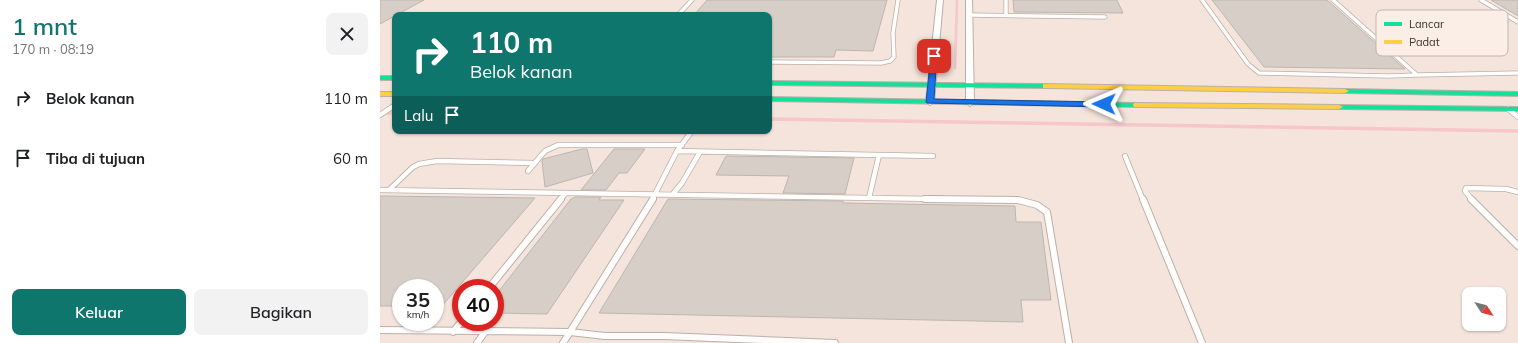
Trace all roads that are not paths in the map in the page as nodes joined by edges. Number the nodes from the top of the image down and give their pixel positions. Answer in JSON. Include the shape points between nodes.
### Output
{"nodes":[{"id":1,"x":692,"y":0,"type":"edge"},
{"id":2,"x":898,"y":0,"type":"edge"},
{"id":3,"x":940,"y":0,"type":"edge"},
{"id":4,"x":969,"y":0,"type":"edge"},
{"id":5,"x":1006,"y":0,"type":"edge"},
{"id":6,"x":1202,"y":0,"type":"edge"},
{"id":7,"x":1333,"y":0,"type":"edge"},
{"id":8,"x":1481,"y":0,"type":"edge"},
{"id":9,"x":1497,"y":10,"type":"edge"},
{"id":10,"x":681,"y":12,"type":"edge"},
{"id":11,"x":968,"y":15,"type":"junction"},
{"id":12,"x":1006,"y":15,"type":"junction"},
{"id":13,"x":1105,"y":17,"type":"dead end"},
{"id":14,"x":1509,"y":17,"type":"joint"},
{"id":15,"x":1518,"y":17,"type":"edge"},
{"id":16,"x":1518,"y":22,"type":"edge"},
{"id":17,"x":1376,"y":38,"type":"edge"},
{"id":18,"x":1396,"y":56,"type":"edge"},
{"id":19,"x":772,"y":62,"type":"edge"},
{"id":20,"x":1518,"y":73,"type":"edge"},
{"id":21,"x":1417,"y":75,"type":"junction"},
{"id":22,"x":380,"y":78,"type":"edge"},
{"id":23,"x":392,"y":78,"type":"edge"},
{"id":24,"x":772,"y":83,"type":"edge"},
{"id":25,"x":931,"y":84,"type":"junction"},
{"id":26,"x":971,"y":85,"type":"junction"},
{"id":27,"x":380,"y":94,"type":"edge"},
{"id":28,"x":392,"y":94,"type":"edge"},
{"id":29,"x":1518,"y":94,"type":"edge"},
{"id":30,"x":772,"y":99,"type":"edge"},
{"id":31,"x":930,"y":102,"type":"junction"},
{"id":32,"x":970,"y":103,"type":"junction"},
{"id":33,"x":392,"y":107,"type":"edge"},
{"id":34,"x":1507,"y":109,"type":"junction"},
{"id":35,"x":1518,"y":109,"type":"edge"},
{"id":36,"x":380,"y":115,"type":"edge"},
{"id":37,"x":1518,"y":117,"type":"edge"},
{"id":38,"x":690,"y":134,"type":"edge"},
{"id":39,"x":682,"y":145,"type":"junction"},
{"id":40,"x":677,"y":151,"type":"junction"},
{"id":41,"x":700,"y":152,"type":"junction"},
{"id":42,"x":879,"y":155,"type":"junction"},
{"id":43,"x":933,"y":156,"type":"dead end"},
{"id":44,"x":1125,"y":156,"type":"dead end"},
{"id":45,"x":534,"y":164,"type":"junction"},
{"id":46,"x":528,"y":171,"type":"dead end"},
{"id":47,"x":380,"y":190,"type":"edge"},
{"id":48,"x":389,"y":190,"type":"junction"},
{"id":49,"x":1518,"y":192,"type":"edge"},
{"id":50,"x":564,"y":194,"type":"junction"},
{"id":51,"x":656,"y":194,"type":"junction"},
{"id":52,"x":673,"y":194,"type":"junction"},
{"id":53,"x":869,"y":198,"type":"junction"},
{"id":54,"x":1518,"y":246,"type":"edge"},
{"id":55,"x":496,"y":279,"type":"edge"},
{"id":56,"x":380,"y":330,"type":"edge"},
{"id":57,"x":453,"y":332,"type":"joint"},
{"id":58,"x":485,"y":332,"type":"junction"},
{"id":59,"x":570,"y":332,"type":"junction"},
{"id":60,"x":477,"y":343,"type":"edge"},
{"id":61,"x":563,"y":343,"type":"edge"},
{"id":62,"x":835,"y":343,"type":"edge"},
{"id":63,"x":1069,"y":343,"type":"edge"},
{"id":64,"x":1202,"y":343,"type":"edge"}],
"edges":[{"from":1,"to":10,"type":"lane"},
{"from":2,"to":19,"type":"lane","via":[[893,33],[894,57],[890,61]]},
{"from":3,"to":25,"type":"street"},
{"from":4,"to":11,"type":"street"},
{"from":5,"to":12,"type":"lane"},
{"from":6,"to":21,"type":"lane","via":[[1248,64],[1259,73]]},
{"from":7,"to":17,"type":"lane"},
{"from":8,"to":9,"type":"lane"},
{"from":11,"to":12,"type":"lane"},
{"from":11,"to":26,"type":"street"},
{"from":12,"to":13,"type":"lane"},
{"from":14,"to":15,"type":"lane"},
{"from":14,"to":16,"type":"lane"},
{"from":18,"to":21,"type":"lane"},
{"from":20,"to":21,"type":"lane"},
{"from":22,"to":23,"type":"street"},
{"from":24,"to":25,"type":"street"},
{"from":25,"to":26,"type":"street"},
{"from":25,"to":31,"type":"street"},
{"from":26,"to":29,"type":"street"},
{"from":26,"to":32,"type":"street"},
{"from":27,"to":28,"type":"street"},
{"from":30,"to":31,"type":"street"},
{"from":31,"to":32,"type":"street"},
{"from":32,"to":34,"type":"street"},
{"from":33,"to":36,"type":"lane"},
{"from":34,"to":35,"type":"street"},
{"from":34,"to":37,"type":"lane"},
{"from":38,"to":39,"type":"lane"},
{"from":39,"to":40,"type":"lane"},
{"from":39,"to":45,"type":"lane","via":[[564,144],[551,147]]},
{"from":40,"to":41,"type":"lane"},
{"from":40,"to":51,"type":"lane"},
{"from":41,"to":42,"type":"lane"},
{"from":41,"to":52,"type":"lane"},
{"from":42,"to":43,"type":"lane"},
{"from":42,"to":53,"type":"lane"},
{"from":44,"to":64,"type":"lane"},
{"from":45,"to":46,"type":"lane"},
{"from":45,"to":48,"type":"lane","via":[[437,161],[419,164]]},
{"from":47,"to":48,"type":"lane"},
{"from":48,"to":50,"type":"lane"},
{"from":49,"to":54,"type":"lane","via":[[1469,186],[1465,191]]},
{"from":50,"to":51,"type":"lane"},
{"from":50,"to":55,"type":"lane"},
{"from":51,"to":52,"type":"lane"},
{"from":51,"to":59,"type":"lane"},
{"from":52,"to":53,"type":"lane"},
{"from":53,"to":63,"type":"lane","via":[[1018,200],[1042,206],[1048,212]]},
{"from":56,"to":57,"type":"lane"},
{"from":57,"to":58,"type":"lane"},
{"from":58,"to":59,"type":"lane"},
{"from":58,"to":60,"type":"lane"},
{"from":59,"to":61,"type":"lane"},
{"from":59,"to":62,"type":"lane","via":[[589,335]]}]}
